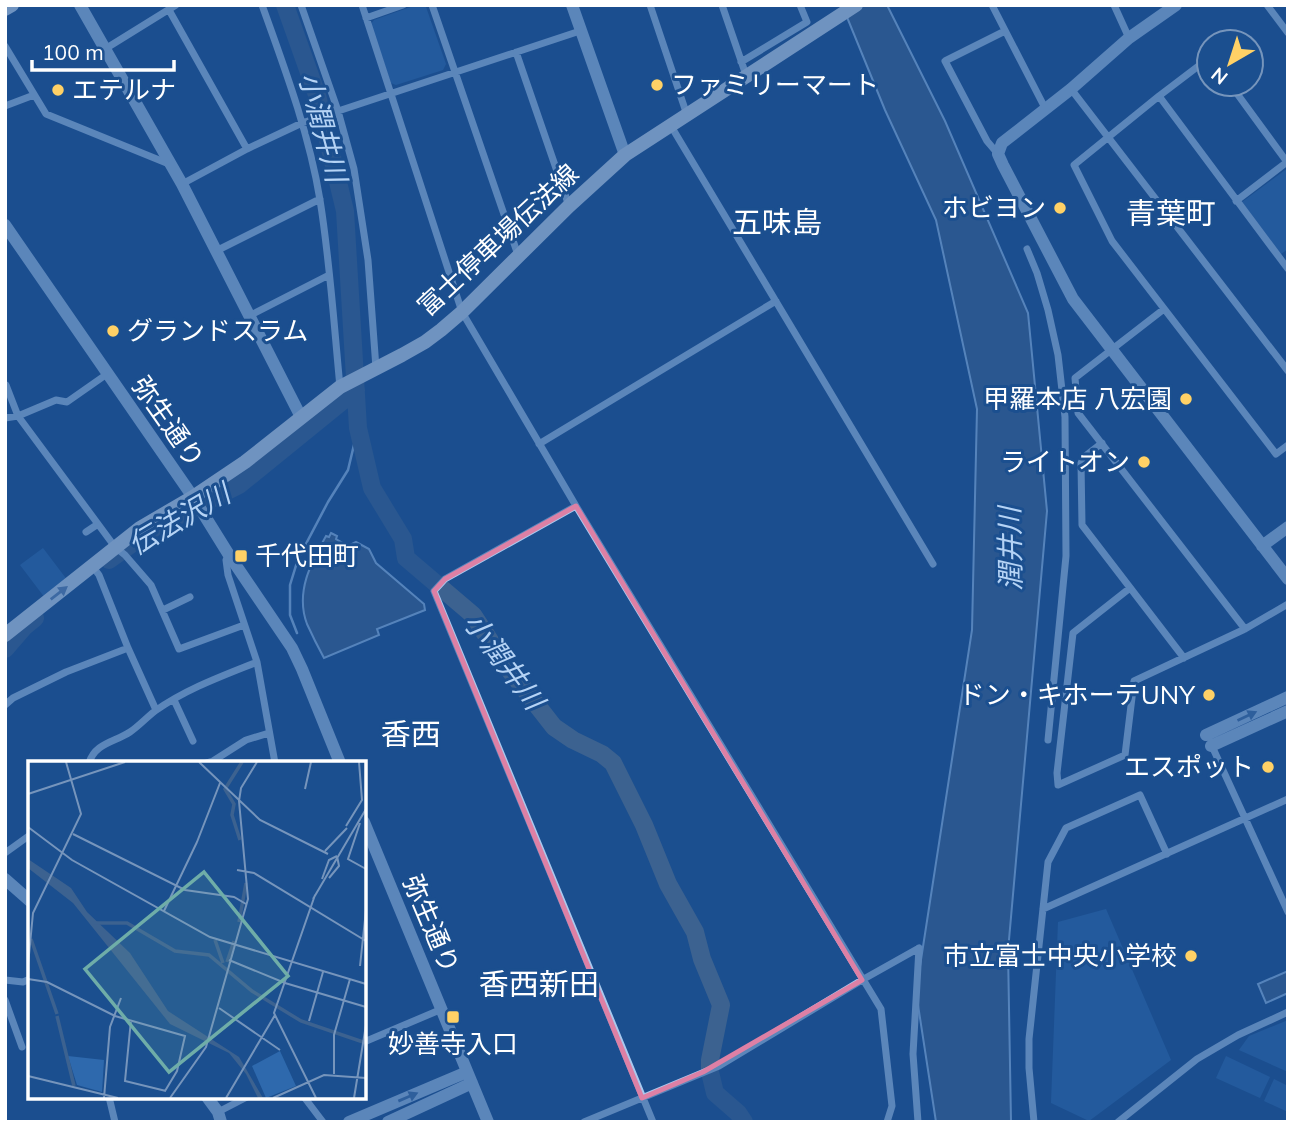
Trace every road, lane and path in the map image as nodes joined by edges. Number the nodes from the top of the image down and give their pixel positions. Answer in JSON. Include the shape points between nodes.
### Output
{"nodes":[{"id":1,"x":12,"y":5,"type":"edge"},
{"id":2,"x":80,"y":5,"type":"edge"},
{"id":3,"x":262,"y":5,"type":"edge"},
{"id":4,"x":301,"y":5,"type":"edge"},
{"id":5,"x":362,"y":5,"type":"edge"},
{"id":6,"x":403,"y":5,"type":"edge"},
{"id":7,"x":572,"y":5,"type":"edge"},
{"id":8,"x":650,"y":5,"type":"edge"},
{"id":9,"x":722,"y":5,"type":"edge"},
{"id":10,"x":800,"y":5,"type":"edge"},
{"id":11,"x":856,"y":5,"type":"edge"},
{"id":12,"x":992,"y":5,"type":"edge"},
{"id":13,"x":1114,"y":5,"type":"edge"},
{"id":14,"x":1176,"y":5,"type":"edge"},
{"id":15,"x":1267,"y":5,"type":"edge"},
{"id":16,"x":436,"y":6,"type":"edge"},
{"id":17,"x":173,"y":8,"type":"edge"},
{"id":18,"x":5,"y":9,"type":"edge"},
{"id":19,"x":366,"y":18,"type":"junction"},
{"id":20,"x":580,"y":31,"type":"junction"},
{"id":21,"x":1005,"y":31,"type":"junction"},
{"id":22,"x":1288,"y":33,"type":"edge"},
{"id":23,"x":1129,"y":38,"type":"junction"},
{"id":24,"x":5,"y":46,"type":"edge"},
{"id":25,"x":105,"y":49,"type":"junction"},
{"id":26,"x":516,"y":52,"type":"junction"},
{"id":27,"x":744,"y":69,"type":"junction"},
{"id":28,"x":1195,"y":69,"type":"edge"},
{"id":29,"x":454,"y":72,"type":"junction"},
{"id":30,"x":1072,"y":89,"type":"junction"},
{"id":31,"x":391,"y":94,"type":"junction"},
{"id":32,"x":34,"y":95,"type":"junction"},
{"id":33,"x":1159,"y":96,"type":"junction"},
{"id":34,"x":1240,"y":98,"type":"edge"},
{"id":35,"x":5,"y":106,"type":"edge"},
{"id":36,"x":1045,"y":108,"type":"junction"},
{"id":37,"x":334,"y":113,"type":"junction"},
{"id":38,"x":687,"y":115,"type":"junction"},
{"id":39,"x":305,"y":122,"type":"junction"},
{"id":40,"x":670,"y":125,"type":"junction"},
{"id":41,"x":1108,"y":138,"type":"junction"},
{"id":42,"x":247,"y":149,"type":"junction"},
{"id":43,"x":998,"y":153,"type":"junction"},
{"id":44,"x":625,"y":155,"type":"junction"},
{"id":45,"x":170,"y":164,"type":"junction"},
{"id":46,"x":182,"y":184,"type":"junction"},
{"id":47,"x":320,"y":199,"type":"junction"},
{"id":48,"x":1236,"y":201,"type":"junction"},
{"id":49,"x":569,"y":206,"type":"junction"},
{"id":50,"x":7,"y":231,"type":"edge"},
{"id":51,"x":1027,"y":249,"type":"dead end"},
{"id":52,"x":215,"y":251,"type":"junction"},
{"id":53,"x":518,"y":256,"type":"junction"},
{"id":54,"x":1285,"y":260,"type":"edge"},
{"id":55,"x":1288,"y":270,"type":"edge"},
{"id":56,"x":330,"y":275,"type":"junction"},
{"id":57,"x":776,"y":301,"type":"junction"},
{"id":58,"x":1164,"y":309,"type":"junction"},
{"id":59,"x":463,"y":312,"type":"junction"},
{"id":60,"x":248,"y":316,"type":"junction"},
{"id":61,"x":1111,"y":350,"type":"junction"},
{"id":62,"x":376,"y":368,"type":"junction"},
{"id":63,"x":1288,"y":371,"type":"edge"},
{"id":64,"x":107,"y":374,"type":"junction"},
{"id":65,"x":342,"y":385,"type":"junction"},
{"id":66,"x":6,"y":386,"type":"edge"},
{"id":67,"x":18,"y":416,"type":"junction"},
{"id":68,"x":301,"y":417,"type":"junction"},
{"id":69,"x":5,"y":418,"type":"edge"},
{"id":70,"x":1102,"y":443,"type":"junction"},
{"id":71,"x":539,"y":444,"type":"junction"},
{"id":72,"x":1288,"y":445,"type":"edge"},
{"id":73,"x":193,"y":497,"type":"junction"},
{"id":74,"x":576,"y":506,"type":"junction"},
{"id":75,"x":98,"y":524,"type":"junction"},
{"id":76,"x":1288,"y":527,"type":"edge"},
{"id":77,"x":86,"y":532,"type":"dead end"},
{"id":78,"x":1262,"y":546,"type":"junction"},
{"id":79,"x":119,"y":550,"type":"junction"},
{"id":80,"x":229,"y":555,"type":"junction"},
{"id":81,"x":933,"y":564,"type":"dead end"},
{"id":82,"x":95,"y":570,"type":"junction"},
{"id":83,"x":1288,"y":579,"type":"edge"},
{"id":84,"x":1130,"y":588,"type":"junction"},
{"id":85,"x":190,"y":597,"type":"dead end"},
{"id":86,"x":1288,"y":604,"type":"edge"},
{"id":87,"x":163,"y":610,"type":"junction"},
{"id":88,"x":244,"y":625,"type":"junction"},
{"id":89,"x":1245,"y":629,"type":"junction"},
{"id":90,"x":5,"y":635,"type":"edge"},
{"id":91,"x":128,"y":648,"type":"junction"},
{"id":92,"x":1184,"y":658,"type":"junction"},
{"id":93,"x":257,"y":662,"type":"junction"},
{"id":94,"x":1288,"y":697,"type":"edge"},
{"id":95,"x":174,"y":701,"type":"junction"},
{"id":96,"x":5,"y":705,"type":"edge"},
{"id":97,"x":156,"y":710,"type":"junction"},
{"id":98,"x":1288,"y":711,"type":"edge"},
{"id":99,"x":270,"y":733,"type":"junction"},
{"id":100,"x":1048,"y":740,"type":"dead end"},
{"id":101,"x":193,"y":741,"type":"dead end"},
{"id":102,"x":1209,"y":741,"type":"junction"},
{"id":103,"x":90,"y":761,"type":"edge"},
{"id":104,"x":213,"y":761,"type":"edge"},
{"id":105,"x":275,"y":761,"type":"edge"},
{"id":106,"x":339,"y":761,"type":"edge"},
{"id":107,"x":1288,"y":799,"type":"edge"},
{"id":108,"x":1245,"y":818,"type":"junction"},
{"id":109,"x":366,"y":827,"type":"edge"},
{"id":110,"x":28,"y":836,"type":"edge"},
{"id":111,"x":5,"y":853,"type":"edge"},
{"id":112,"x":1167,"y":854,"type":"junction"},
{"id":113,"x":5,"y":879,"type":"edge"},
{"id":114,"x":28,"y":899,"type":"edge"},
{"id":115,"x":1043,"y":909,"type":"junction"},
{"id":116,"x":1288,"y":912,"type":"edge"},
{"id":117,"x":862,"y":979,"type":"junction"},
{"id":118,"x":5,"y":980,"type":"edge"},
{"id":119,"x":28,"y":980,"type":"edge"},
{"id":120,"x":5,"y":1000,"type":"edge"},
{"id":121,"x":442,"y":1009,"type":"junction"},
{"id":122,"x":1288,"y":1012,"type":"edge"},
{"id":123,"x":15,"y":1028,"type":"junction"},
{"id":124,"x":5,"y":1032,"type":"edge"},
{"id":125,"x":366,"y":1041,"type":"edge"},
{"id":126,"x":22,"y":1047,"type":"dead end"},
{"id":127,"x":470,"y":1078,"type":"junction"},
{"id":128,"x":642,"y":1098,"type":"junction"},
{"id":129,"x":109,"y":1099,"type":"edge"},
{"id":130,"x":208,"y":1099,"type":"edge"},
{"id":131,"x":244,"y":1099,"type":"edge"},
{"id":132,"x":306,"y":1099,"type":"edge"},
{"id":133,"x":219,"y":1117,"type":"edge"},
{"id":134,"x":115,"y":1122,"type":"edge"},
{"id":135,"x":323,"y":1122,"type":"edge"},
{"id":136,"x":349,"y":1122,"type":"edge"},
{"id":137,"x":388,"y":1122,"type":"edge"},
{"id":138,"x":488,"y":1122,"type":"edge"},
{"id":139,"x":584,"y":1122,"type":"edge"},
{"id":140,"x":653,"y":1122,"type":"edge"},
{"id":141,"x":887,"y":1122,"type":"edge"},
{"id":142,"x":918,"y":1122,"type":"edge"},
{"id":143,"x":1034,"y":1122,"type":"edge"},
{"id":144,"x":1118,"y":1122,"type":"edge"}],
"edges":[{"from":1,"to":18,"type":"main road"},
{"from":2,"to":25,"type":"street"},
{"from":3,"to":39,"type":"street"},
{"from":4,"to":37,"type":"street"},
{"from":5,"to":19,"type":"street"},
{"from":6,"to":19,"type":"street"},
{"from":7,"to":20,"type":"street"},
{"from":8,"to":38,"type":"street"},
{"from":9,"to":27,"type":"street"},
{"from":10,"to":27,"type":"street","via":[[807,22]]},
{"from":11,"to":27,"type":"main road","name":"富士停車場伝法線"},
{"from":12,"to":21,"type":"street"},
{"from":13,"to":23,"type":"street"},
{"from":14,"to":23,"type":"street"},
{"from":15,"to":22,"type":"street"},
{"from":16,"to":29,"type":"street"},
{"from":17,"to":25,"type":"street"},
{"from":17,"to":42,"type":"street"},
{"from":19,"to":31,"type":"street"},
{"from":20,"to":26,"type":"street"},
{"from":20,"to":44,"type":"street"},
{"from":21,"to":36,"type":"street"},
{"from":21,"to":43,"type":"street","via":[[945,61],[987,141]]},
{"from":23,"to":30,"type":"street"},
{"from":24,"to":32,"type":"street"},
{"from":25,"to":45,"type":"street"},
{"from":26,"to":29,"type":"street"},
{"from":26,"to":49,"type":"street"},
{"from":27,"to":38,"type":"main road","name":"富士停車場伝法線"},
{"from":28,"to":33,"type":"street"},
{"from":29,"to":31,"type":"street"},
{"from":29,"to":53,"type":"street"},
{"from":30,"to":36,"type":"street"},
{"from":30,"to":41,"type":"street"},
{"from":31,"to":37,"type":"street"},
{"from":31,"to":59,"type":"street"},
{"from":32,"to":35,"type":"street"},
{"from":32,"to":45,"type":"street","via":[[46,114]]},
{"from":33,"to":41,"type":"street"},
{"from":33,"to":48,"type":"street"},
{"from":34,"to":48,"type":"street","via":[[1287,162]]},
{"from":36,"to":43,"type":"street","via":[[1002,143]]},
{"from":37,"to":39,"type":"street"},
{"from":37,"to":62,"type":"street","via":[[354,169],[368,260]]},
{"from":38,"to":40,"type":"main road","name":"富士停車場伝法線"},
{"from":39,"to":42,"type":"street"},
{"from":39,"to":47,"type":"street"},
{"from":40,"to":44,"type":"main road","name":"富士停車場伝法線"},
{"from":40,"to":57,"type":"street"},
{"from":41,"to":58,"type":"street","via":[[1074,165],[1112,241]]},
{"from":41,"to":63,"type":"street"},
{"from":42,"to":46,"type":"street"},
{"from":43,"to":61,"type":"street","via":[[1073,299]]},
{"from":44,"to":49,"type":"main road","name":"富士停車場伝法線"},
{"from":45,"to":46,"type":"street"},
{"from":46,"to":52,"type":"street"},
{"from":47,"to":52,"type":"street"},
{"from":47,"to":56,"type":"street"},
{"from":48,"to":54,"type":"street"},
{"from":49,"to":53,"type":"main road","name":"富士停車場伝法線"},
{"from":50,"to":64,"type":"street","name":"弥生通り"},
{"from":51,"to":100,"type":"street","via":[[1048,310],[1065,417],[1066,556]]},
{"from":52,"to":60,"type":"street"},
{"from":53,"to":59,"type":"main road","name":"富士停車場伝法線"},
{"from":54,"to":55,"type":"street"},
{"from":56,"to":60,"type":"street"},
{"from":56,"to":65,"type":"street"},
{"from":57,"to":71,"type":"street"},
{"from":57,"to":81,"type":"street"},
{"from":58,"to":61,"type":"street"},
{"from":58,"to":72,"type":"street","via":[[1276,454]]},
{"from":59,"to":62,"type":"main road","name":"富士停車場伝法線","via":[[425,342]]},
{"from":59,"to":71,"type":"street"},
{"from":60,"to":68,"type":"street"},
{"from":61,"to":70,"type":"street","via":[[1076,379],[1078,413]]},
{"from":61,"to":78,"type":"street"},
{"from":62,"to":65,"type":"main road","name":"富士停車場伝法線"},
{"from":64,"to":67,"type":"street","via":[[66,402],[56,400]]},
{"from":64,"to":73,"type":"street","name":"弥生通り"},
{"from":65,"to":68,"type":"main road","name":"富士停車場伝法線"},
{"from":66,"to":67,"type":"street"},
{"from":67,"to":69,"type":"street"},
{"from":67,"to":75,"type":"street"},
{"from":68,"to":73,"type":"main road","name":"富士停車場伝法線"},
{"from":70,"to":84,"type":"street","via":[[1082,463],[1082,525]]},
{"from":70,"to":89,"type":"street"},
{"from":71,"to":74,"type":"street"},
{"from":73,"to":79,"type":"main road","name":"富士停車場伝法線","via":[[140,528]]},
{"from":73,"to":80,"type":"street","name":"弥生通り"},
{"from":74,"to":117,"type":"street"},
{"from":74,"to":128,"type":"street","via":[[445,579],[434,592]]},
{"from":75,"to":77,"type":"street"},
{"from":75,"to":79,"type":"street"},
{"from":76,"to":78,"type":"street"},
{"from":78,"to":83,"type":"street"},
{"from":79,"to":82,"type":"main road","name":"富士停車場伝法線"},
{"from":79,"to":87,"type":"street","via":[[151,585]]},
{"from":80,"to":88,"type":"street","via":[[228,575]]},
{"from":80,"to":106,"type":"street","name":"弥生通り","via":[[292,648]]},
{"from":90,"to":82,"type":"main road","name":"富士停車場伝法線","one_way":true},
{"from":82,"to":91,"type":"street"},
{"from":84,"to":92,"type":"street"},
{"from":84,"to":92,"type":"street","via":[[1073,633],[1058,785],[1125,755],[1134,681]]},
{"from":85,"to":87,"type":"street"},
{"from":86,"to":89,"type":"street"},
{"from":87,"to":88,"type":"street","via":[[179,649]]},
{"from":88,"to":93,"type":"street"},
{"from":89,"to":92,"type":"street"},
{"from":91,"to":96,"type":"street","via":[[66,672]]},
{"from":91,"to":97,"type":"street"},
{"from":93,"to":95,"type":"street"},
{"from":93,"to":99,"type":"street"},
{"from":102,"to":94,"type":"street","one_way":true},
{"from":95,"to":97,"type":"street"},
{"from":95,"to":101,"type":"street"},
{"from":97,"to":103,"type":"street","via":[[129,733],[100,747]]},
{"from":98,"to":102,"type":"street"},
{"from":99,"to":104,"type":"street","via":[[246,740]]},
{"from":99,"to":105,"type":"street"},
{"from":102,"to":108,"type":"street"},
{"from":107,"to":108,"type":"street"},
{"from":108,"to":112,"type":"street"},
{"from":108,"to":116,"type":"street"},
{"from":109,"to":121,"type":"street","name":"弥生通り"},
{"from":110,"to":111,"type":"street"},
{"from":112,"to":115,"type":"street"},
{"from":112,"to":115,"type":"street","via":[[1140,795],[1128,800],[1066,828],[1048,862]]},
{"from":113,"to":114,"type":"street"},
{"from":115,"to":143,"type":"street","via":[[1029,1039]]},
{"from":117,"to":128,"type":"street","via":[[719,1066]]},
{"from":117,"to":141,"type":"street","via":[[881,1009],[892,1106]]},
{"from":117,"to":142,"type":"street","via":[[919,948],[913,1054]]},
{"from":118,"to":119,"type":"street"},
{"from":120,"to":123,"type":"street"},
{"from":121,"to":125,"type":"street"},
{"from":121,"to":127,"type":"street","name":"弥生通り"},
{"from":122,"to":144,"type":"street","via":[[1197,1059]]},
{"from":123,"to":124,"type":"street"},
{"from":123,"to":126,"type":"street"},
{"from":136,"to":127,"type":"street","one_way":true},
{"from":127,"to":137,"type":"street"},
{"from":127,"to":138,"type":"street","name":"弥生通り"},
{"from":128,"to":139,"type":"street"},
{"from":128,"to":140,"type":"street"},
{"from":129,"to":134,"type":"street"},
{"from":130,"to":133,"type":"street"},
{"from":131,"to":133,"type":"street"},
{"from":132,"to":135,"type":"street"}]}
